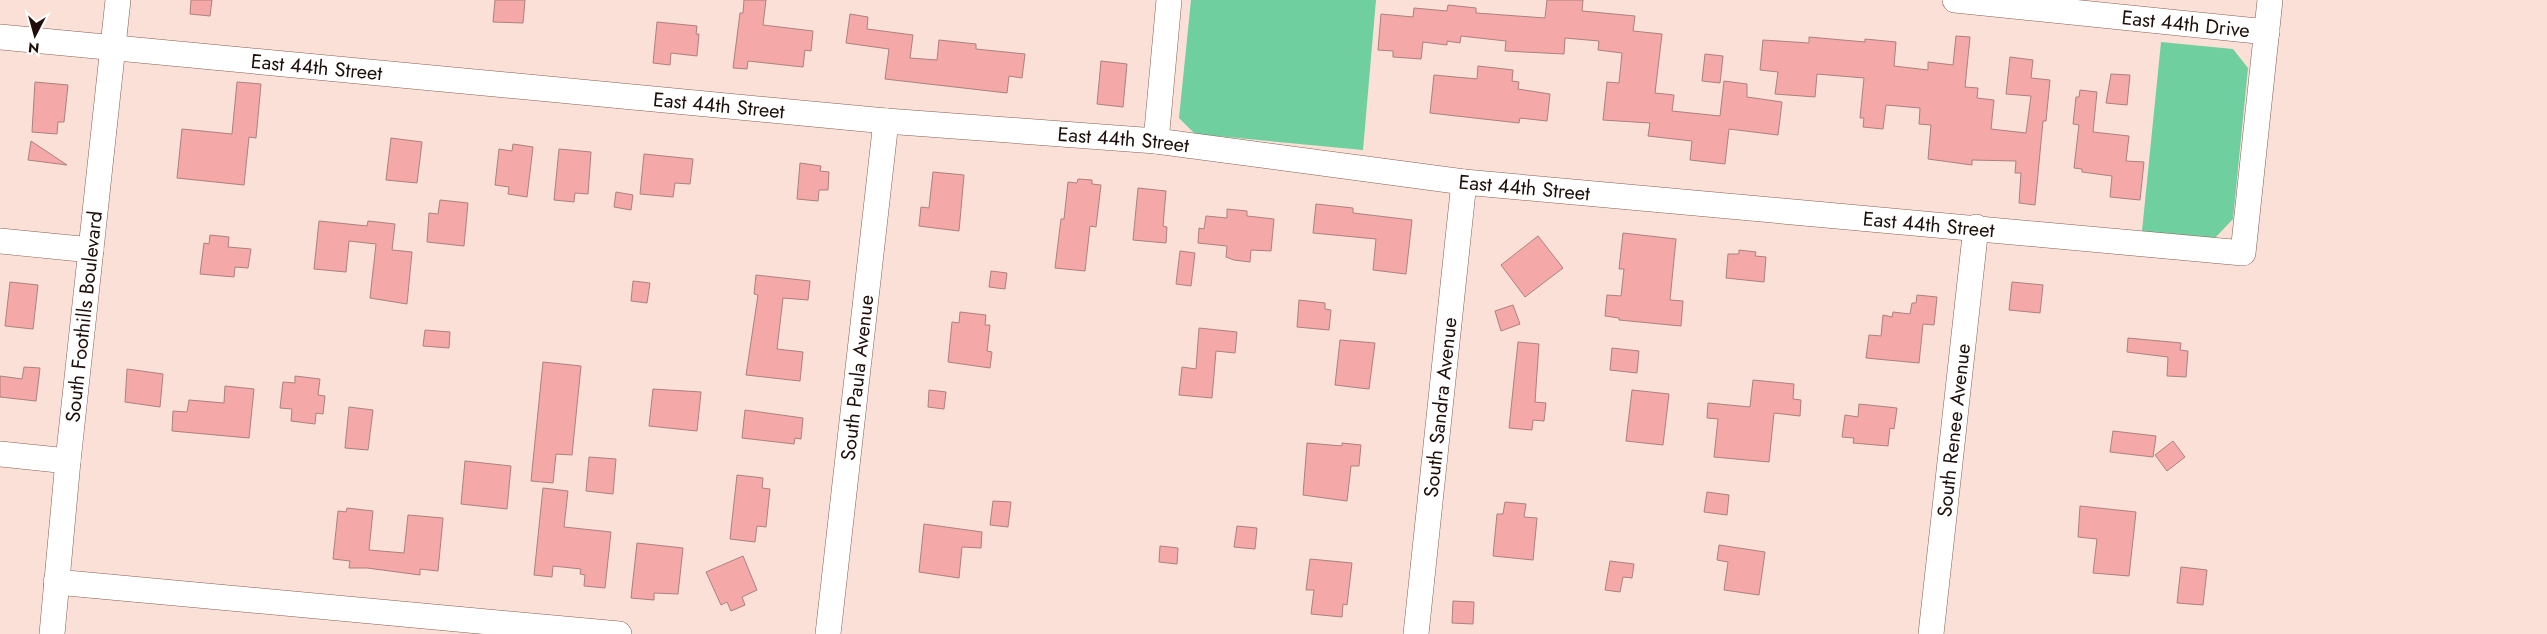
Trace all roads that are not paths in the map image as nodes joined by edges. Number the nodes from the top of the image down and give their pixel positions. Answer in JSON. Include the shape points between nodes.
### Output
{"nodes":[{"id":1,"x":118,"y":0,"type":"edge"},
{"id":2,"x":1169,"y":0,"type":"edge"},
{"id":3,"x":1955,"y":0,"type":"edge"},
{"id":4,"x":2270,"y":0,"type":"edge"},
{"id":5,"x":2267,"y":32,"type":"junction"},
{"id":6,"x":0,"y":37,"type":"edge"},
{"id":7,"x":113,"y":48,"type":"junction"},
{"id":8,"x":886,"y":121,"type":"junction"},
{"id":9,"x":1156,"y":141,"type":"junction"},
{"id":10,"x":1464,"y":182,"type":"junction"},
{"id":11,"x":1976,"y":227,"type":"junction"},
{"id":12,"x":0,"y":241,"type":"edge"},
{"id":13,"x":91,"y":250,"type":"junction"},
{"id":14,"x":0,"y":454,"type":"edge"},
{"id":15,"x":68,"y":461,"type":"junction"},
{"id":16,"x":56,"y":582,"type":"junction"},
{"id":17,"x":52,"y":634,"type":"edge"},
{"id":18,"x":619,"y":634,"type":"edge"},
{"id":19,"x":828,"y":634,"type":"edge"},
{"id":20,"x":1416,"y":634,"type":"edge"},
{"id":21,"x":1931,"y":634,"type":"edge"}],
"edges":[{"from":1,"to":7,"type":"street","name":"South Foothills Boulevard"},
{"from":2,"to":9,"type":"street"},
{"from":3,"to":5,"type":"street","name":"East 44th Drive"},
{"from":4,"to":5,"type":"street"},
{"from":5,"to":11,"type":"street","name":"East 44th Street","via":[[2243,253]]},
{"from":6,"to":7,"type":"street","name":"East 44th Street"},
{"from":7,"to":8,"type":"street","name":"East 44th Street"},
{"from":7,"to":13,"type":"street","name":"South Foothills Boulevard"},
{"from":8,"to":9,"type":"street","name":"East 44th Street"},
{"from":8,"to":19,"type":"street","name":"South Paula Avenue"},
{"from":9,"to":10,"type":"street","name":"East 44th Street"},
{"from":10,"to":11,"type":"street","name":"East 44th Street"},
{"from":10,"to":20,"type":"street","name":"South Sandra Avenue"},
{"from":11,"to":21,"type":"street","name":"South Renee Avenue"},
{"from":12,"to":13,"type":"street"},
{"from":13,"to":15,"type":"street","name":"South Foothills Boulevard"},
{"from":14,"to":15,"type":"street"},
{"from":15,"to":16,"type":"street","name":"South Foothills Boulevard"},
{"from":16,"to":17,"type":"street","name":"South Foothills Boulevard"},
{"from":16,"to":18,"type":"street"}]}
